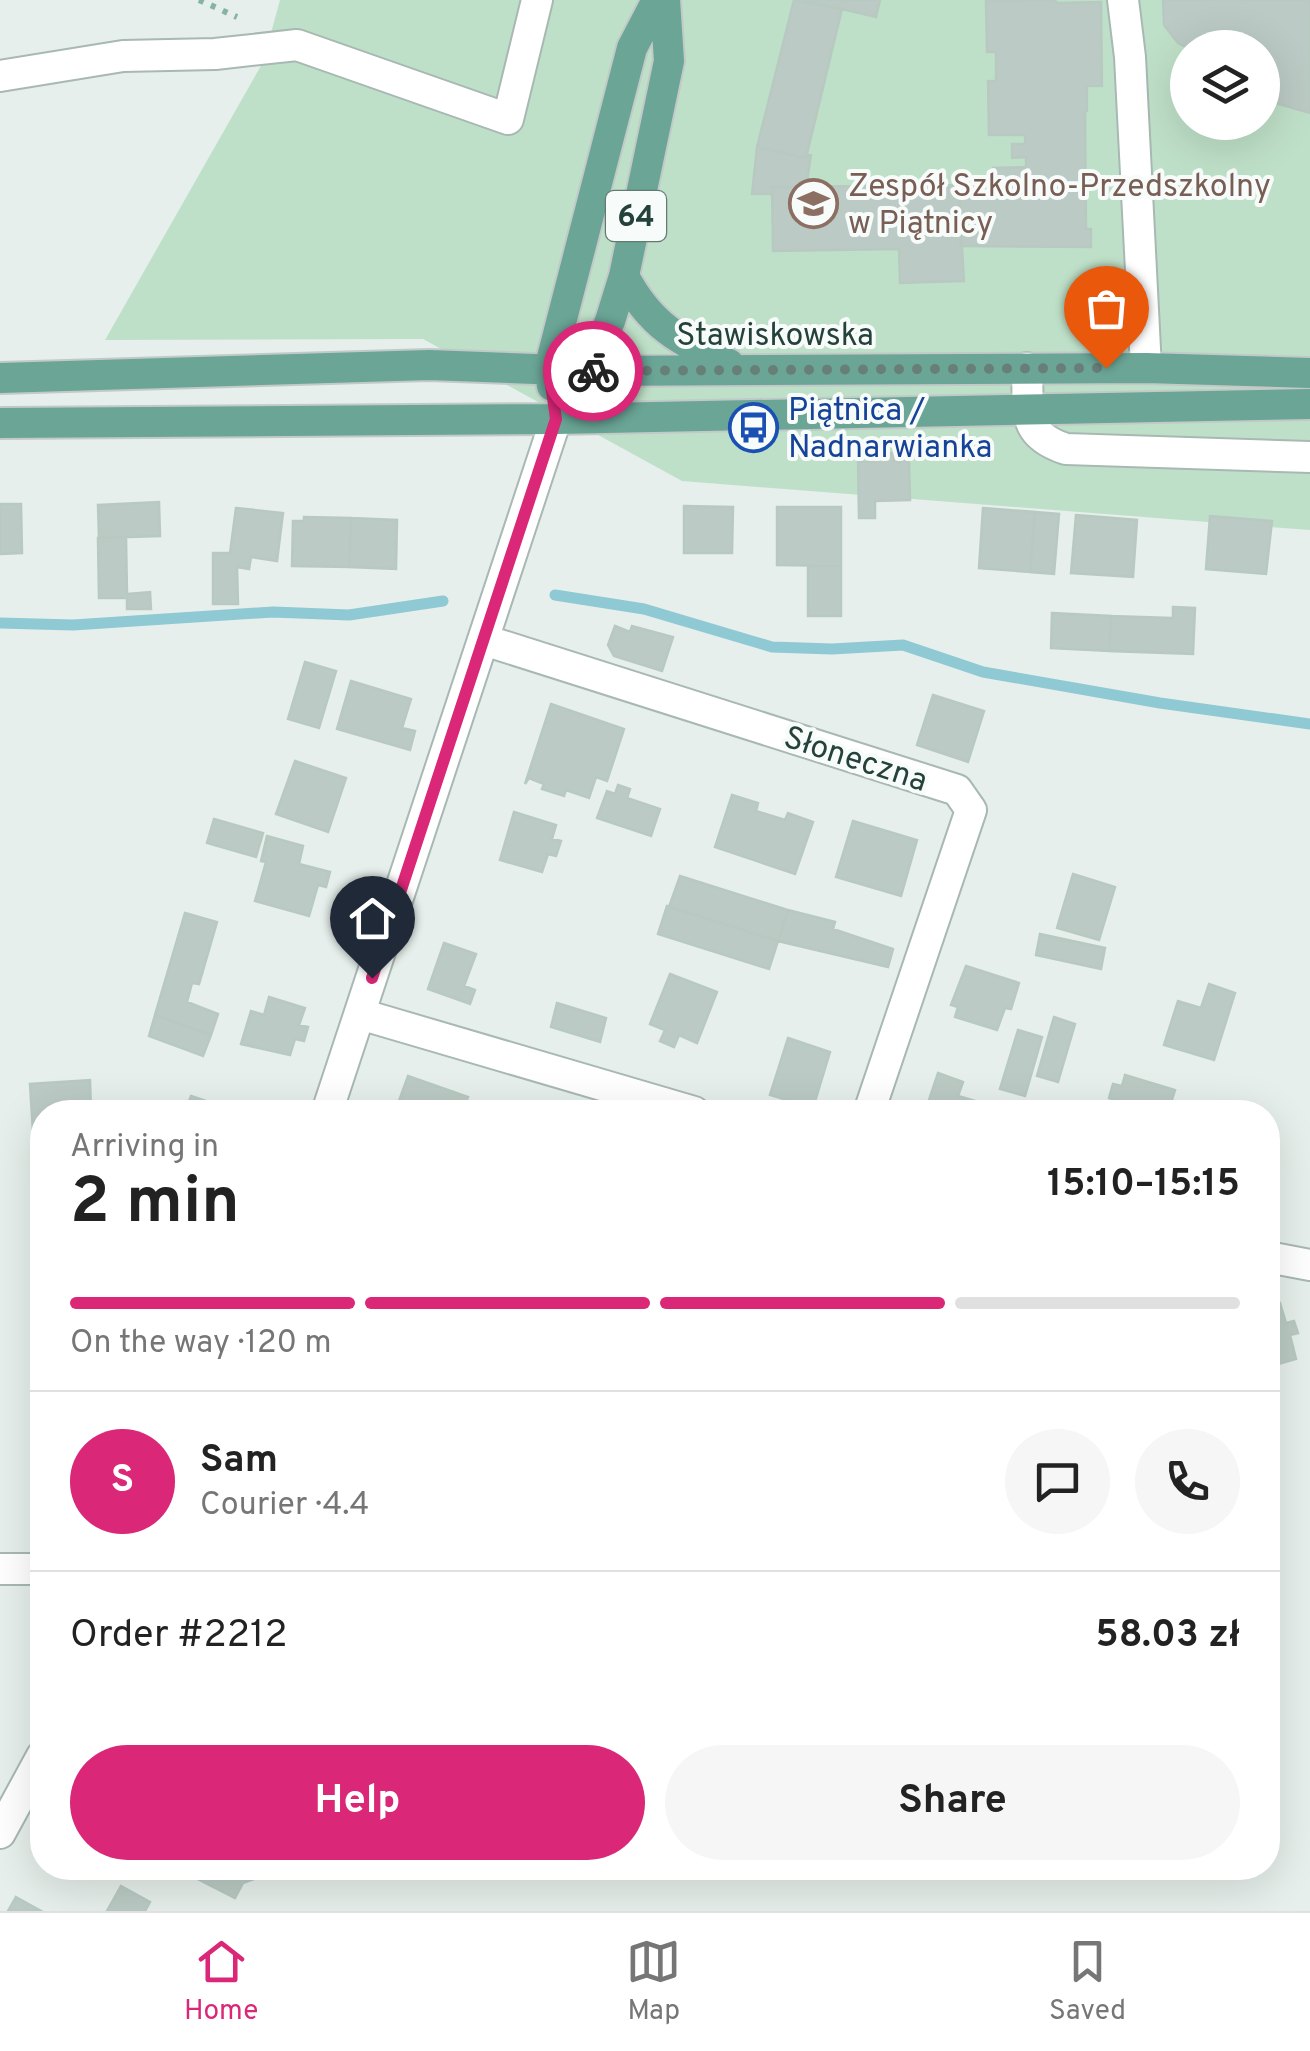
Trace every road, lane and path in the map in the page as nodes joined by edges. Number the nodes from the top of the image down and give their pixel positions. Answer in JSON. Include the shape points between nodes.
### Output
{"nodes":[{"id":1,"x":199,"y":0,"type":"edge"},
{"id":2,"x":537,"y":0,"type":"edge"},
{"id":3,"x":657,"y":0,"type":"edge"},
{"id":4,"x":664,"y":0,"type":"edge"},
{"id":5,"x":1123,"y":0,"type":"edge"},
{"id":6,"x":225,"y":11,"type":"dead end"},
{"id":7,"x":0,"y":76,"type":"edge"},
{"id":8,"x":624,"y":276,"type":"junction"},
{"id":9,"x":736,"y":368,"type":"junction"},
{"id":10,"x":1026,"y":368,"type":"junction"},
{"id":11,"x":1146,"y":368,"type":"junction"},
{"id":12,"x":549,"y":370,"type":"junction"},
{"id":13,"x":588,"y":371,"type":"junction"},
{"id":14,"x":1310,"y":373,"type":"edge"},
{"id":15,"x":0,"y":378,"type":"edge"},
{"id":16,"x":1310,"y":404,"type":"edge"},
{"id":17,"x":1028,"y":410,"type":"junction"},
{"id":18,"x":556,"y":419,"type":"junction"},
{"id":19,"x":0,"y":423,"type":"edge"},
{"id":20,"x":1310,"y":457,"type":"edge"},
{"id":21,"x":484,"y":640,"type":"junction"},
{"id":22,"x":360,"y":1014,"type":"junction"},
{"id":23,"x":332,"y":1100,"type":"edge"},
{"id":24,"x":653,"y":1100,"type":"edge"},
{"id":25,"x":873,"y":1100,"type":"edge"},
{"id":26,"x":1280,"y":1259,"type":"edge"},
{"id":27,"x":1310,"y":1265,"type":"edge"},
{"id":28,"x":0,"y":1569,"type":"edge"},
{"id":29,"x":30,"y":1569,"type":"edge"},
{"id":30,"x":30,"y":1778,"type":"edge"},
{"id":31,"x":0,"y":1834,"type":"edge"}],
"edges":[{"from":1,"to":6,"type":"path"},
{"from":2,"to":7,"type":"street","via":[[508,119],[298,45],[123,56]]},
{"from":3,"to":12,"type":"main road","number":"64","via":[[632,48]]},
{"from":4,"to":8,"type":"main road","number":"64","via":[[669,61]]},
{"from":5,"to":11,"type":"street"},
{"from":8,"to":9,"type":"main road","via":[[667,332]]},
{"from":8,"to":13,"type":"main road","number":"64"},
{"from":9,"to":10,"type":"main road","name":"Stawiskowska"},
{"from":9,"to":13,"type":"main road","name":"Stawiskowska"},
{"from":10,"to":11,"type":"main road","name":"Stawiskowska"},
{"from":10,"to":17,"type":"street"},
{"from":11,"to":14,"type":"main road","name":"Stawiskowska"},
{"from":12,"to":13,"type":"main road","name":"Stawiskowska"},
{"from":12,"to":15,"type":"main road","name":"Stawiskowska","via":[[429,366]]},
{"from":12,"to":18,"type":"main road"},
{"from":13,"to":18,"type":"main road","number":"64"},
{"from":16,"to":17,"type":"main road"},
{"from":17,"to":18,"type":"main road"},
{"from":17,"to":20,"type":"street","via":[[1034,433],[1066,449]]},
{"from":18,"to":19,"type":"main road"},
{"from":18,"to":21,"type":"street"},
{"from":21,"to":22,"type":"street"},
{"from":21,"to":25,"type":"street","name":"Słoneczna","via":[[957,790],[972,810]]},
{"from":22,"to":23,"type":"street"},
{"from":22,"to":24,"type":"street"},
{"from":26,"to":27,"type":"street"},
{"from":28,"to":29,"type":"street"},
{"from":30,"to":31,"type":"street"}]}
